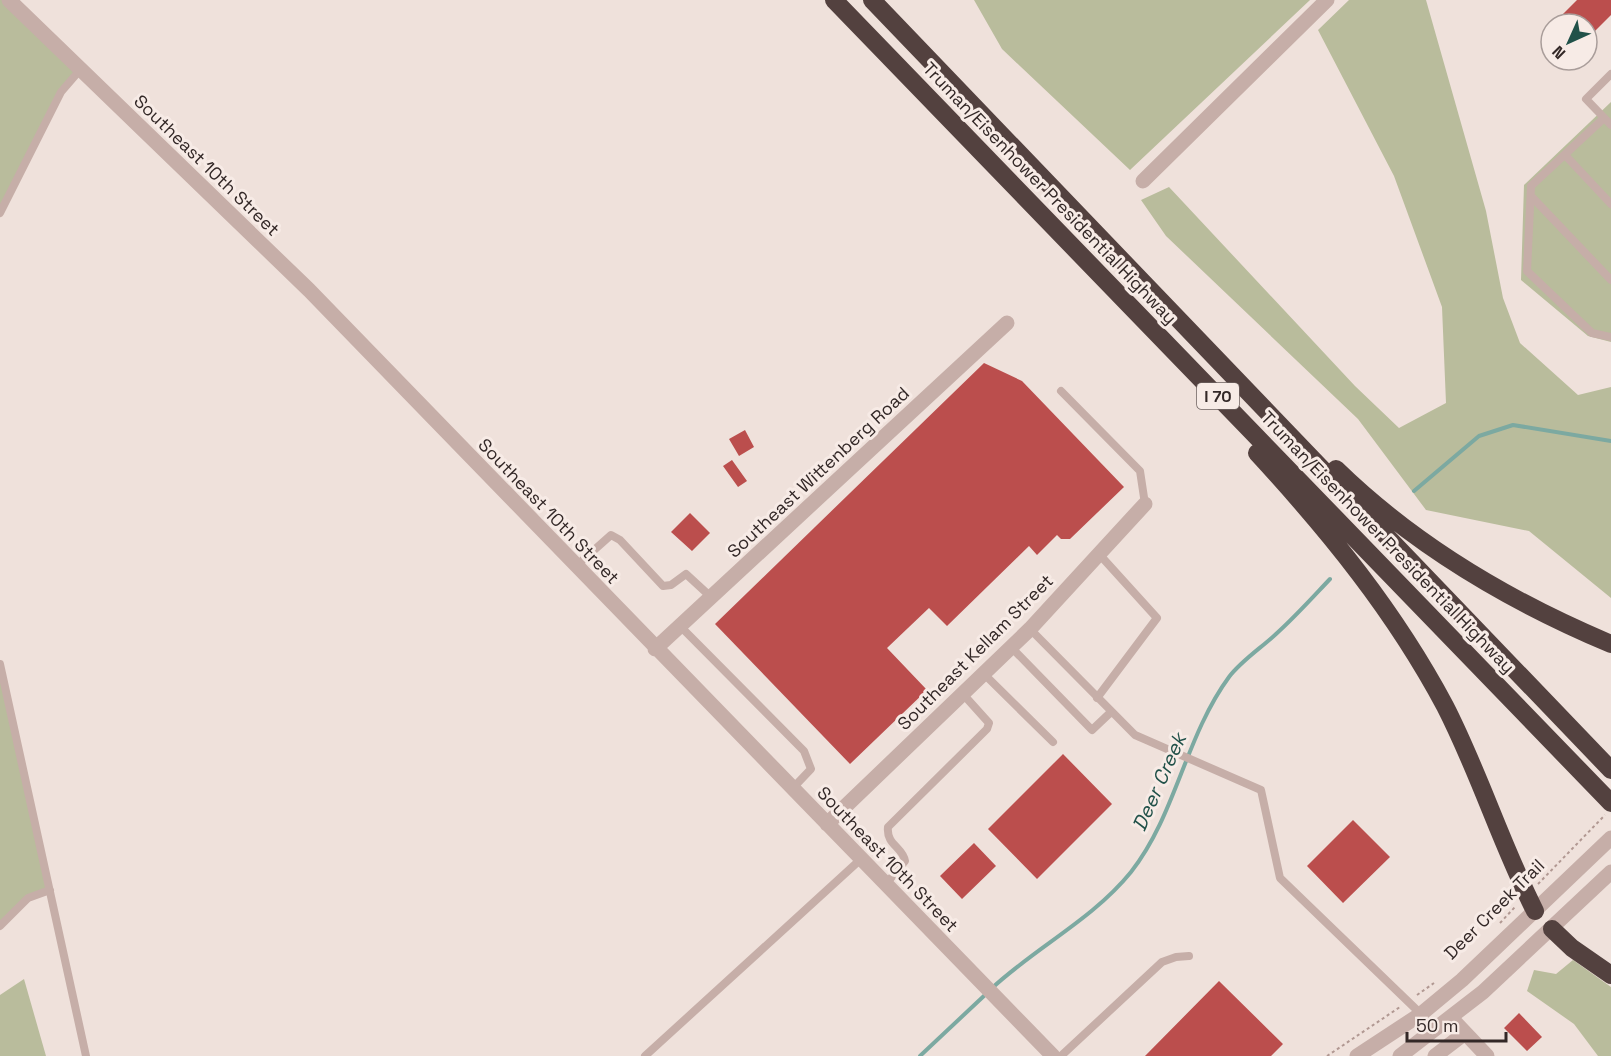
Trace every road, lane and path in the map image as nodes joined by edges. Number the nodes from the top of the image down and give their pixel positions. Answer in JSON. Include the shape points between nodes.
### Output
{"nodes":[{"id":1,"x":9,"y":0,"type":"edge"},
{"id":2,"x":834,"y":0,"type":"edge"},
{"id":3,"x":872,"y":0,"type":"edge"},
{"id":4,"x":1327,"y":0,"type":"edge"},
{"id":5,"x":80,"y":70,"type":"junction"},
{"id":6,"x":1611,"y":74,"type":"edge"},
{"id":7,"x":1604,"y":118,"type":"junction"},
{"id":8,"x":1611,"y":125,"type":"edge"},
{"id":9,"x":1565,"y":155,"type":"junction"},
{"id":10,"x":1143,"y":181,"type":"dead end"},
{"id":11,"x":1531,"y":196,"type":"junction"},
{"id":12,"x":1611,"y":204,"type":"edge"},
{"id":13,"x":0,"y":213,"type":"edge"},
{"id":14,"x":1611,"y":280,"type":"edge"},
{"id":15,"x":1007,"y":323,"type":"dead end"},
{"id":16,"x":1611,"y":337,"type":"edge"},
{"id":17,"x":1186,"y":362,"type":"junction"},
{"id":18,"x":1061,"y":391,"type":"dead end"},
{"id":19,"x":1251,"y":396,"type":"junction"},
{"id":20,"x":1145,"y":504,"type":"joint"},
{"id":21,"x":1099,"y":554,"type":"junction"},
{"id":22,"x":575,"y":567,"type":"junction"},
{"id":23,"x":711,"y":597,"type":"junction"},
{"id":24,"x":680,"y":626,"type":"junction"},
{"id":25,"x":1030,"y":629,"type":"junction"},
{"id":26,"x":1611,"y":644,"type":"edge"},
{"id":27,"x":1011,"y":647,"type":"junction"},
{"id":28,"x":655,"y":649,"type":"junction"},
{"id":29,"x":0,"y":664,"type":"edge"},
{"id":30,"x":983,"y":673,"type":"junction"},
{"id":31,"x":962,"y":693,"type":"junction"},
{"id":32,"x":1097,"y":698,"type":"junction"},
{"id":33,"x":1111,"y":712,"type":"junction"},
{"id":34,"x":1053,"y":742,"type":"dead end"},
{"id":35,"x":1611,"y":770,"type":"edge"},
{"id":36,"x":792,"y":789,"type":"junction"},
{"id":37,"x":1606,"y":798,"type":"edge"},
{"id":38,"x":1611,"y":809,"type":"edge"},
{"id":39,"x":827,"y":824,"type":"junction"},
{"id":40,"x":1611,"y":838,"type":"edge"},
{"id":41,"x":861,"y":859,"type":"junction"},
{"id":42,"x":1611,"y":872,"type":"edge"},
{"id":43,"x":885,"y":884,"type":"junction"},
{"id":44,"x":50,"y":890,"type":"junction"},
{"id":45,"x":1531,"y":903,"type":"junction"},
{"id":46,"x":1498,"y":924,"type":"dead end"},
{"id":47,"x":0,"y":926,"type":"edge"},
{"id":48,"x":1552,"y":929,"type":"junction"},
{"id":49,"x":1188,"y":956,"type":"dead end"},
{"id":50,"x":1611,"y":975,"type":"edge"},
{"id":51,"x":1440,"y":979,"type":"dead end"},
{"id":52,"x":1408,"y":1001,"type":"junction"},
{"id":53,"x":1421,"y":1014,"type":"junction"},
{"id":54,"x":1452,"y":1019,"type":"junction"},
{"id":55,"x":1465,"y":1033,"type":"junction"},
{"id":56,"x":87,"y":1056,"type":"edge"},
{"id":57,"x":645,"y":1056,"type":"edge"},
{"id":58,"x":1053,"y":1056,"type":"edge"},
{"id":59,"x":1061,"y":1056,"type":"edge"},
{"id":60,"x":1327,"y":1056,"type":"edge"},
{"id":61,"x":1357,"y":1056,"type":"edge"},
{"id":62,"x":1400,"y":1056,"type":"edge"},
{"id":63,"x":1435,"y":1056,"type":"edge"},
{"id":64,"x":1487,"y":1056,"type":"edge"}],
"edges":[{"from":1,"to":5,"type":"street","name":"Southeast 10th Street"},
{"from":2,"to":17,"type":"highway","name":"Truman/Eisenhower Presidential Highway","number":"I 70"},
{"from":3,"to":19,"type":"highway","name":"Truman/Eisenhower Presidential Highway","number":"I 70"},
{"from":4,"to":10,"type":"street"},
{"from":5,"to":13,"type":"lane","via":[[57,100]]},
{"from":5,"to":22,"type":"street","name":"Southeast 10th Street","via":[[309,290]]},
{"from":6,"to":7,"type":"lane","via":[[1586,99]]},
{"from":7,"to":8,"type":"lane"},
{"from":7,"to":9,"type":"lane"},
{"from":9,"to":11,"type":"lane","via":[[1531,186]]},
{"from":9,"to":12,"type":"lane"},
{"from":11,"to":14,"type":"lane"},
{"from":11,"to":16,"type":"lane","via":[[1527,271],[1592,333]]},
{"from":15,"to":23,"type":"street","name":"Southeast Wittenberg Road"},
{"from":17,"to":37,"type":"highway","name":"Truman/Eisenhower Presidential Highway","number":"I 70"},
{"from":17,"to":45,"type":"highway","via":[[1245,440],[1336,543],[1392,618],[1450,717]]},
{"from":18,"to":20,"type":"lane","via":[[1140,471]]},
{"from":19,"to":26,"type":"highway","via":[[1377,505],[1472,574],[1533,609]]},
{"from":19,"to":35,"type":"highway","name":"Truman/Eisenhower Presidential Highway","number":"I 70"},
{"from":20,"to":21,"type":"street","name":"Southeast Kellam Street"},
{"from":21,"to":25,"type":"street","name":"Southeast Kellam Street"},
{"from":21,"to":32,"type":"lane","via":[[1157,618]]},
{"from":22,"to":23,"type":"lane","via":[[611,535],[663,586],[687,574]]},
{"from":22,"to":28,"type":"street","name":"Southeast 10th Street"},
{"from":23,"to":24,"type":"street","name":"Southeast Wittenberg Road"},
{"from":24,"to":28,"type":"street","name":"Southeast Wittenberg Road"},
{"from":24,"to":36,"type":"lane","via":[[804,751],[811,769]]},
{"from":25,"to":27,"type":"street","name":"Southeast Kellam Street"},
{"from":25,"to":32,"type":"lane"},
{"from":27,"to":30,"type":"street","name":"Southeast Kellam Street"},
{"from":27,"to":33,"type":"lane","via":[[1092,730]]},
{"from":28,"to":36,"type":"street","name":"Southeast 10th Street"},
{"from":29,"to":44,"type":"lane"},
{"from":30,"to":31,"type":"street","name":"Southeast Kellam Street"},
{"from":30,"to":34,"type":"lane"},
{"from":31,"to":39,"type":"street","name":"Southeast Kellam Street"},
{"from":31,"to":43,"type":"lane","via":[[987,718],[987,729],[888,827],[889,841],[905,861]]},
{"from":32,"to":33,"type":"lane"},
{"from":33,"to":52,"type":"lane","via":[[1147,742],[1261,790],[1280,878]]},
{"from":36,"to":39,"type":"street","name":"Southeast 10th Street"},
{"from":38,"to":45,"type":"path","name":"Deer Creek Trail"},
{"from":39,"to":41,"type":"street","name":"Southeast 10th Street"},
{"from":40,"to":45,"type":"street"},
{"from":41,"to":43,"type":"street","name":"Southeast 10th Street"},
{"from":41,"to":57,"type":"lane"},
{"from":42,"to":48,"type":"street"},
{"from":43,"to":58,"type":"street","name":"Southeast 10th Street"},
{"from":44,"to":47,"type":"lane","via":[[28,898]]},
{"from":44,"to":56,"type":"lane"},
{"from":45,"to":46,"type":"path","name":"Deer Creek Trail"},
{"from":45,"to":48,"type":"street"},
{"from":45,"to":53,"type":"street","via":[[1462,980]]},
{"from":48,"to":50,"type":"highway"},
{"from":48,"to":54,"type":"street"},
{"from":49,"to":59,"type":"lane","via":[[1162,963]]},
{"from":51,"to":52,"type":"path","name":"Deer Creek Trail"},
{"from":52,"to":53,"type":"lane"},
{"from":52,"to":60,"type":"path","name":"Deer Creek Trail"},
{"from":53,"to":61,"type":"street"},
{"from":54,"to":55,"type":"street"},
{"from":54,"to":62,"type":"street"},
{"from":55,"to":63,"type":"street"},
{"from":55,"to":64,"type":"street"}]}
